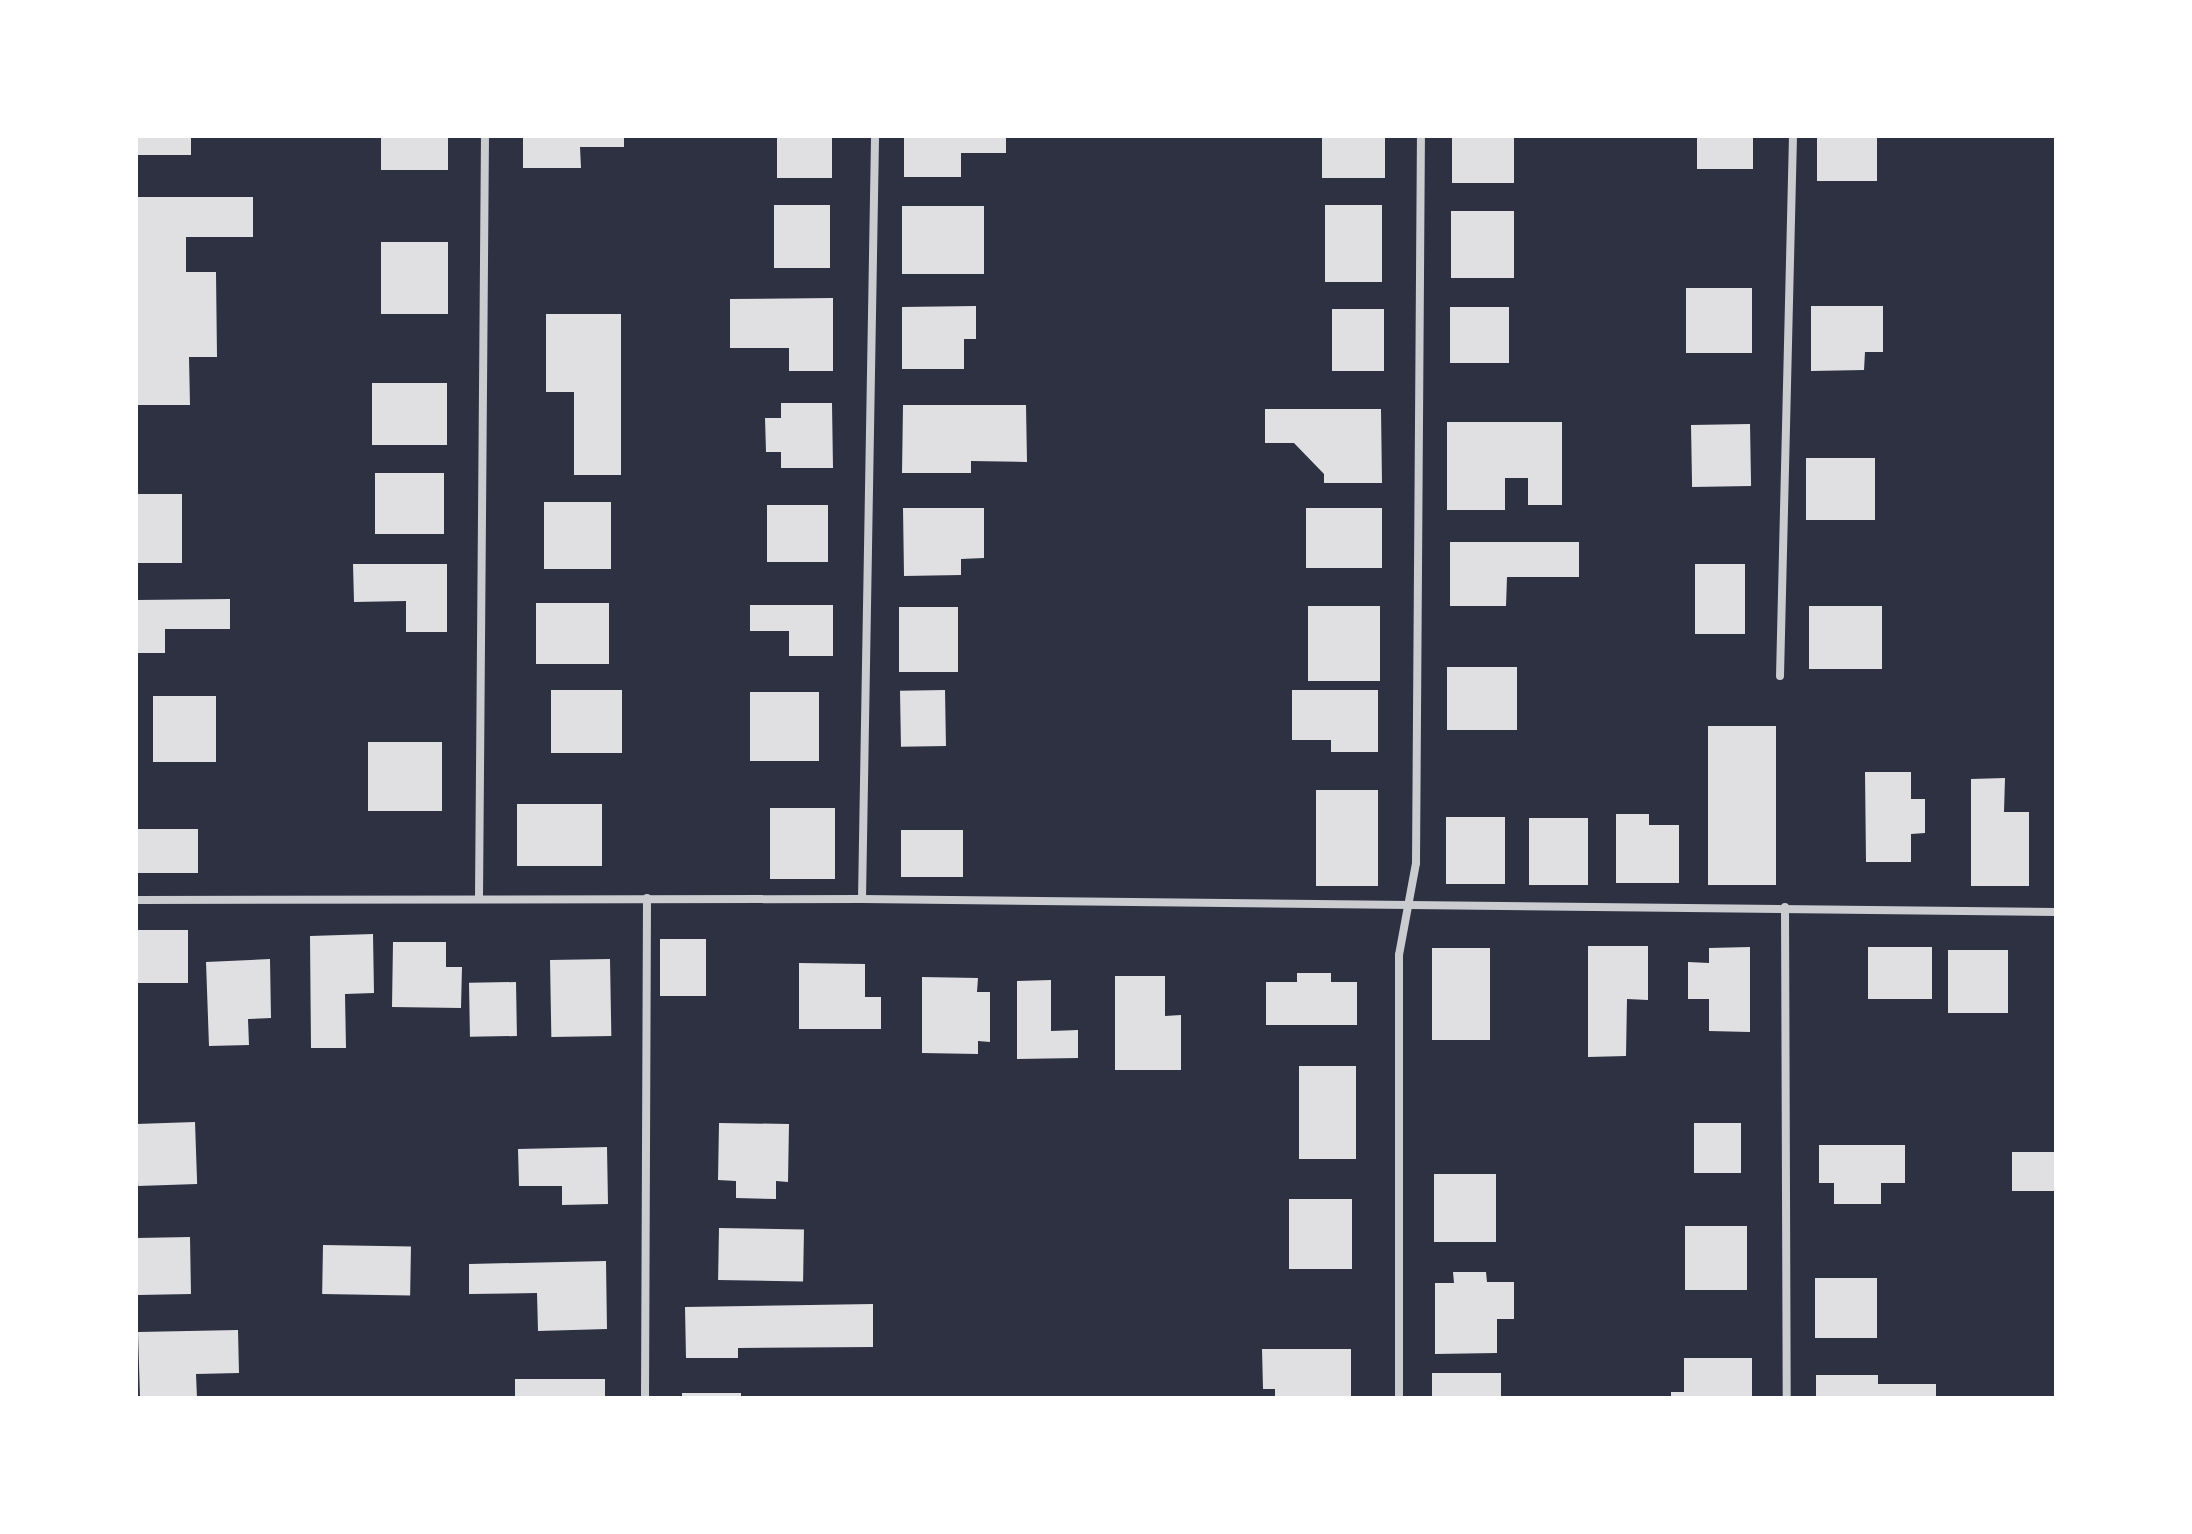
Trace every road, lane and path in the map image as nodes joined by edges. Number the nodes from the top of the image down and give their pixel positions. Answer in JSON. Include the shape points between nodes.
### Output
{"nodes":[{"id":1,"x":485,"y":136,"type":"edge"},
{"id":2,"x":875,"y":136,"type":"edge"},
{"id":3,"x":1421,"y":136,"type":"edge"},
{"id":4,"x":1793,"y":136,"type":"edge"},
{"id":5,"x":1780,"y":676,"type":"dead end"},
{"id":6,"x":479,"y":898,"type":"junction"},
{"id":7,"x":647,"y":898,"type":"junction"},
{"id":8,"x":862,"y":899,"type":"junction"},
{"id":9,"x":136,"y":900,"type":"edge"},
{"id":10,"x":1785,"y":907,"type":"junction"},
{"id":11,"x":1409,"y":908,"type":"junction"},
{"id":12,"x":2056,"y":912,"type":"edge"},
{"id":13,"x":645,"y":1398,"type":"edge"},
{"id":14,"x":1399,"y":1398,"type":"edge"},
{"id":15,"x":1787,"y":1398,"type":"edge"}],
"edges":[{"from":1,"to":6,"type":"street"},
{"from":2,"to":8,"type":"street"},
{"from":3,"to":11,"type":"street","via":[[1416,863]]},
{"from":4,"to":5,"type":"street"},
{"from":6,"to":7,"type":"street"},
{"from":6,"to":9,"type":"street"},
{"from":7,"to":8,"type":"street"},
{"from":7,"to":13,"type":"street"},
{"from":8,"to":11,"type":"street"},
{"from":10,"to":11,"type":"street"},
{"from":10,"to":12,"type":"street"},
{"from":10,"to":15,"type":"street"},
{"from":11,"to":14,"type":"street","via":[[1399,955]]}]}
